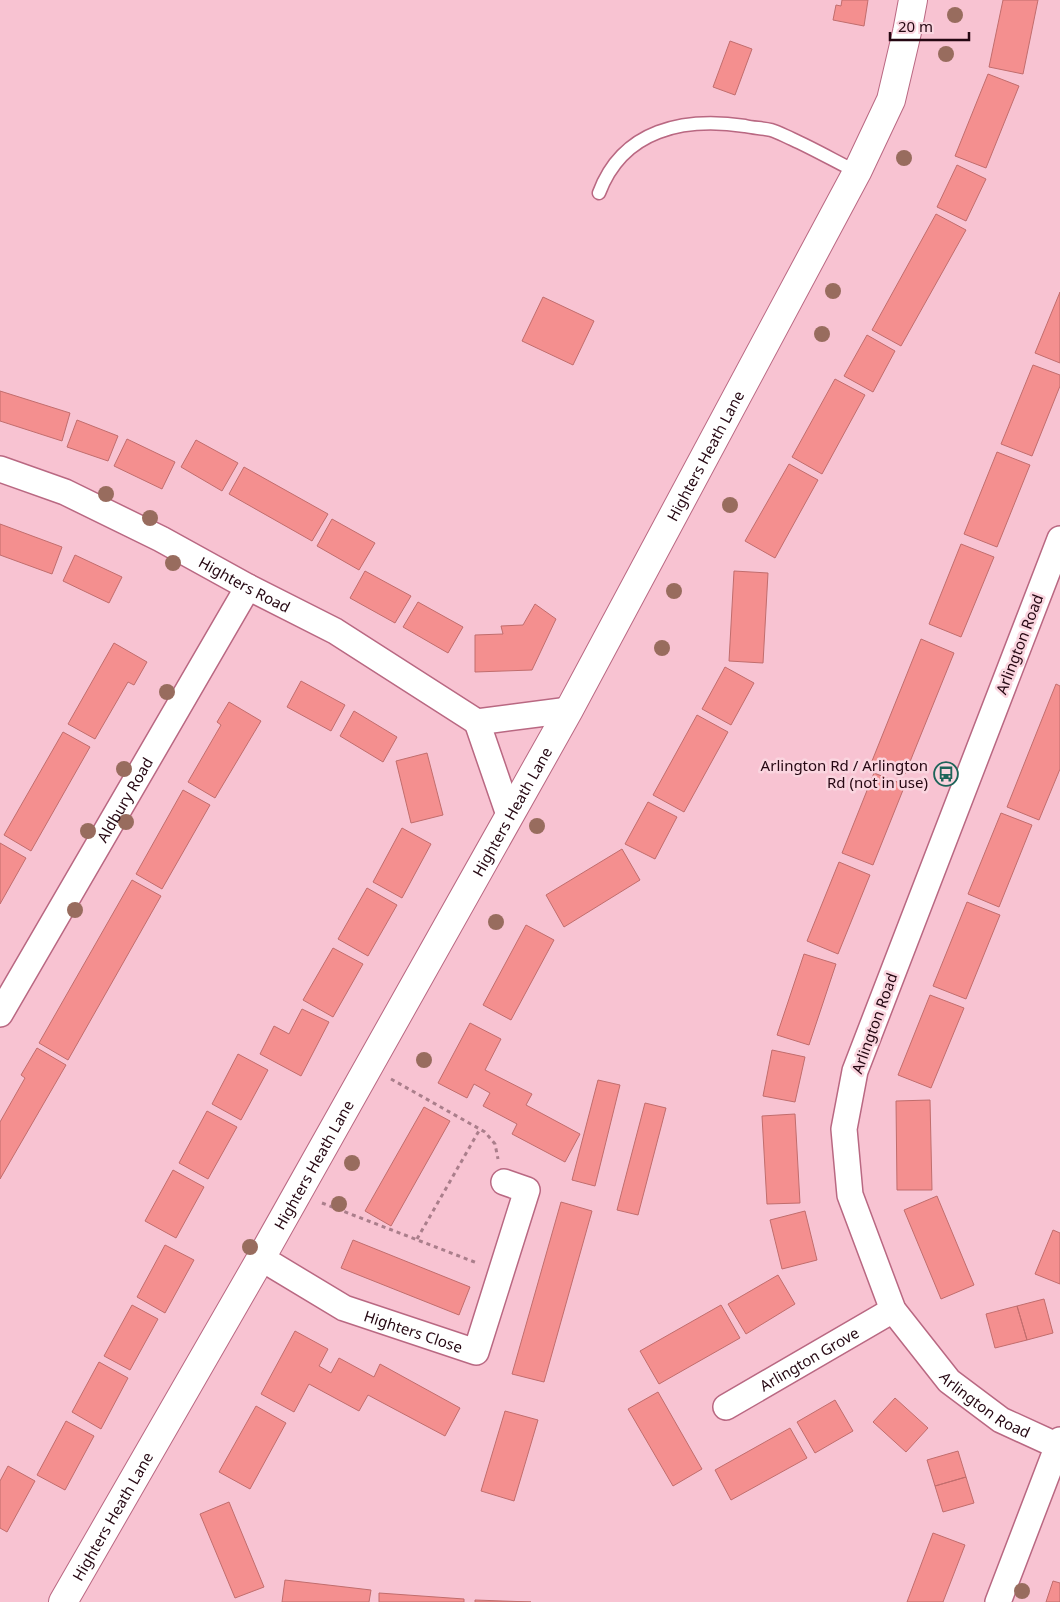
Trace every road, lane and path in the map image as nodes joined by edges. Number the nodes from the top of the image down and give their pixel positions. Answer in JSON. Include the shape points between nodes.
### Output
{"nodes":[{"id":1,"x":913,"y":0,"type":"edge"},
{"id":2,"x":857,"y":172,"type":"junction"},
{"id":3,"x":599,"y":193,"type":"dead end"},
{"id":4,"x":0,"y":469,"type":"edge"},
{"id":5,"x":1060,"y":539,"type":"edge"},
{"id":6,"x":248,"y":587,"type":"junction"},
{"id":7,"x":569,"y":710,"type":"junction"},
{"id":8,"x":478,"y":722,"type":"junction"},
{"id":9,"x":509,"y":815,"type":"junction"},
{"id":10,"x":0,"y":1014,"type":"edge"},
{"id":11,"x":368,"y":1067,"type":"junction"},
{"id":12,"x":480,"y":1129,"type":"junction"},
{"id":13,"x":504,"y":1182,"type":"joint"},
{"id":14,"x":297,"y":1194,"type":"junction"},
{"id":15,"x":417,"y":1239,"type":"junction"},
{"id":16,"x":261,"y":1258,"type":"junction"},
{"id":17,"x":501,"y":1272,"type":"junction"},
{"id":18,"x":893,"y":1310,"type":"junction"},
{"id":19,"x":726,"y":1407,"type":"dead end"},
{"id":20,"x":1059,"y":1444,"type":"edge"},
{"id":21,"x":68,"y":1601,"type":"edge"},
{"id":22,"x":998,"y":1602,"type":"edge"}],
"edges":[{"from":1,"to":2,"type":"street","name":"Highters Heath Lane","via":[[891,100]]},
{"from":2,"to":3,"type":"lane","via":[[772,130],[723,123],[677,126],[636,143],[615,162]]},
{"from":2,"to":7,"type":"street","name":"Highters Heath Lane"},
{"from":4,"to":6,"type":"street","name":"Highters Road","via":[[65,492],[161,539]]},
{"from":5,"to":18,"type":"street","name":"Arlington Road","via":[[855,1071],[844,1129],[850,1195]]},
{"from":6,"to":8,"type":"street","name":"Highters Road","via":[[335,631]]},
{"from":6,"to":10,"type":"street","name":"Aldbury Road"},
{"from":7,"to":8,"type":"street"},
{"from":7,"to":9,"type":"street","name":"Highters Heath Lane"},
{"from":8,"to":9,"type":"street"},
{"from":9,"to":11,"type":"street","name":"Highters Heath Lane"},
{"from":11,"to":12,"type":"path"},
{"from":11,"to":14,"type":"street","name":"Highters Heath Lane"},
{"from":12,"to":13,"type":"path","via":[[495,1144]]},
{"from":12,"to":15,"type":"path"},
{"from":13,"to":17,"type":"street","name":"Highters Close","via":[[527,1190]]},
{"from":14,"to":15,"type":"path"},
{"from":14,"to":16,"type":"street","name":"Highters Heath Lane"},
{"from":15,"to":17,"type":"path"},
{"from":16,"to":17,"type":"street","name":"Highters Close","via":[[344,1308],[476,1352]]},
{"from":16,"to":21,"type":"street","name":"Highters Heath Lane"},
{"from":18,"to":19,"type":"street","name":"Arlington Grove"},
{"from":18,"to":20,"type":"street","name":"Arlington Road","via":[[949,1381],[1001,1420]]},
{"from":20,"to":22,"type":"street"}]}
